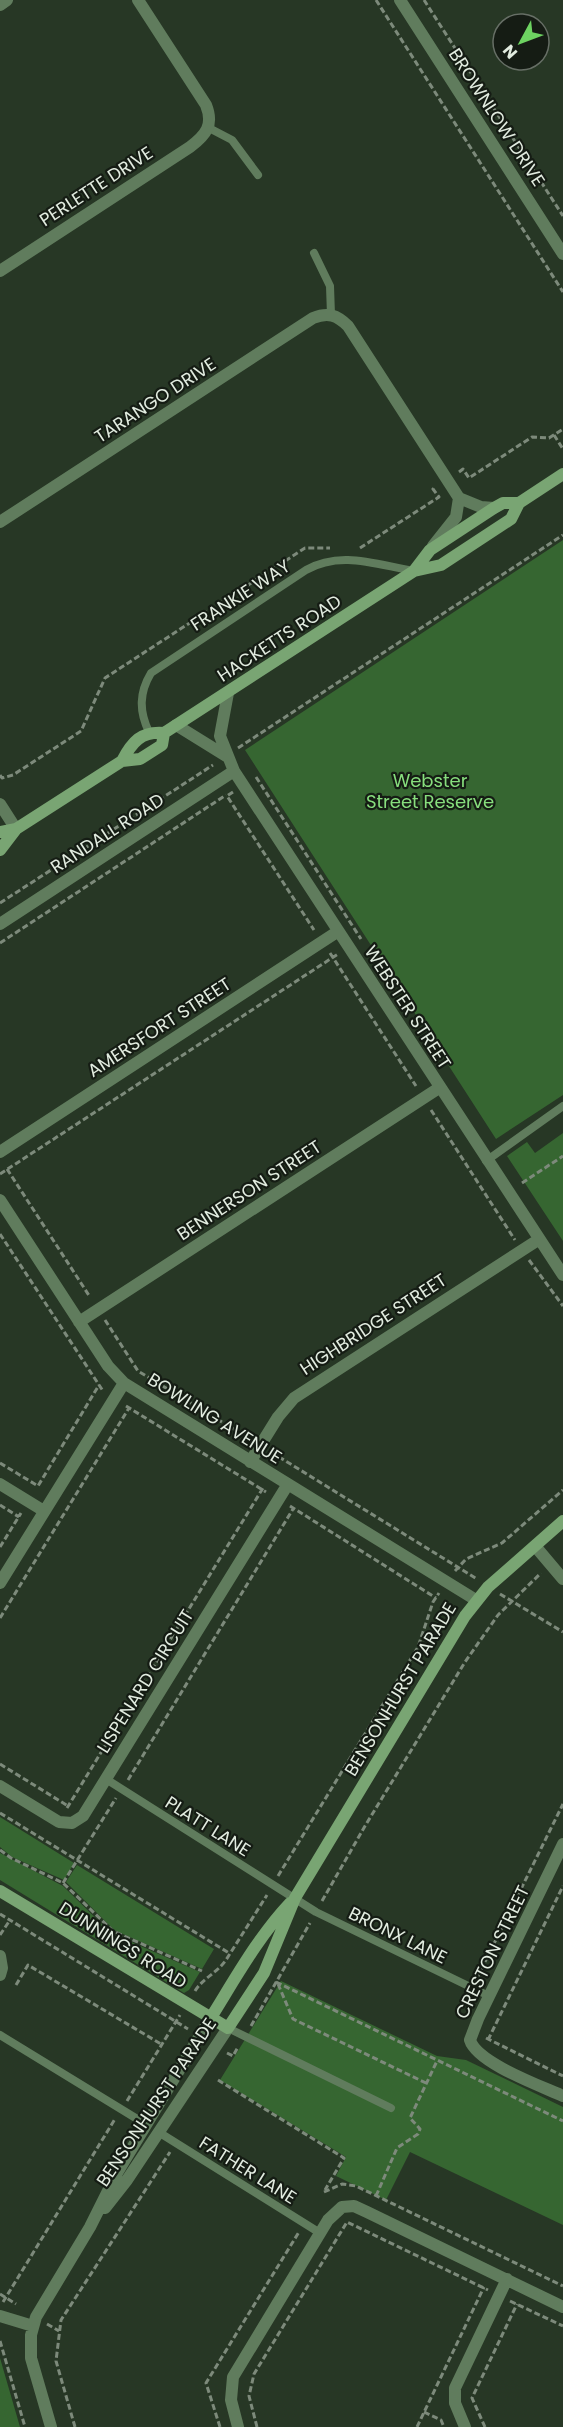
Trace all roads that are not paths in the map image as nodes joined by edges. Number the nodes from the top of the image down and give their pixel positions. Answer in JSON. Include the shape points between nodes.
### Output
{"nodes":[{"id":1,"x":7,"y":0,"type":"edge"},
{"id":2,"x":138,"y":0,"type":"edge"},
{"id":3,"x":400,"y":0,"type":"edge"},
{"id":4,"x":0,"y":5,"type":"edge"},
{"id":5,"x":209,"y":128,"type":"junction"},
{"id":6,"x":258,"y":175,"type":"dead end"},
{"id":7,"x":314,"y":253,"type":"dead end"},
{"id":8,"x":563,"y":254,"type":"edge"},
{"id":9,"x":0,"y":271,"type":"edge"},
{"id":10,"x":331,"y":315,"type":"junction"},
{"id":11,"x":563,"y":474,"type":"edge"},
{"id":12,"x":459,"y":498,"type":"junction"},
{"id":13,"x":519,"y":503,"type":"junction"},
{"id":14,"x":494,"y":508,"type":"junction"},
{"id":15,"x":0,"y":522,"type":"edge"},
{"id":16,"x":430,"y":550,"type":"junction"},
{"id":17,"x":414,"y":572,"type":"junction"},
{"id":18,"x":228,"y":693,"type":"junction"},
{"id":19,"x":176,"y":725,"type":"junction"},
{"id":20,"x":149,"y":732,"type":"junction"},
{"id":21,"x":164,"y":733,"type":"junction"},
{"id":22,"x":226,"y":756,"type":"junction"},
{"id":23,"x":122,"y":761,"type":"junction"},
{"id":24,"x":234,"y":771,"type":"junction"},
{"id":25,"x":0,"y":804,"type":"edge"},
{"id":26,"x":16,"y":829,"type":"junction"},
{"id":27,"x":0,"y":832,"type":"edge"},
{"id":28,"x":2,"y":846,"type":"edge"},
{"id":29,"x":0,"y":924,"type":"edge"},
{"id":30,"x":337,"y":932,"type":"junction"},
{"id":31,"x":439,"y":1088,"type":"junction"},
{"id":32,"x":563,"y":1106,"type":"edge"},
{"id":33,"x":2,"y":1158,"type":"edge"},
{"id":34,"x":486,"y":1161,"type":"junction"},
{"id":35,"x":0,"y":1200,"type":"edge"},
{"id":36,"x":538,"y":1240,"type":"junction"},
{"id":37,"x":563,"y":1275,"type":"edge"},
{"id":38,"x":79,"y":1322,"type":"junction"},
{"id":39,"x":124,"y":1383,"type":"junction"},
{"id":40,"x":250,"y":1462,"type":"junction"},
{"id":41,"x":0,"y":1484,"type":"edge"},
{"id":42,"x":288,"y":1484,"type":"junction"},
{"id":43,"x":44,"y":1511,"type":"junction"},
{"id":44,"x":563,"y":1521,"type":"edge"},
{"id":45,"x":535,"y":1546,"type":"junction"},
{"id":46,"x":563,"y":1579,"type":"edge"},
{"id":47,"x":0,"y":1583,"type":"edge"},
{"id":48,"x":476,"y":1600,"type":"junction"},
{"id":49,"x":106,"y":1779,"type":"junction"},
{"id":50,"x":0,"y":1786,"type":"edge"},
{"id":51,"x":563,"y":1844,"type":"edge"},
{"id":52,"x":0,"y":1891,"type":"edge"},
{"id":53,"x":294,"y":1898,"type":"junction"},
{"id":54,"x":0,"y":1956,"type":"edge"},
{"id":55,"x":0,"y":1975,"type":"edge"},
{"id":56,"x":489,"y":1996,"type":"junction"},
{"id":57,"x":210,"y":2019,"type":"junction"},
{"id":58,"x":228,"y":2028,"type":"junction"},
{"id":59,"x":0,"y":2035,"type":"edge"},
{"id":60,"x":563,"y":2096,"type":"edge"},
{"id":61,"x":391,"y":2108,"type":"dead end"},
{"id":62,"x":147,"y":2125,"type":"junction"},
{"id":63,"x":160,"y":2133,"type":"junction"},
{"id":64,"x":90,"y":2227,"type":"junction"},
{"id":65,"x":320,"y":2233,"type":"junction"},
{"id":66,"x":507,"y":2279,"type":"junction"},
{"id":67,"x":563,"y":2307,"type":"edge"},
{"id":68,"x":0,"y":2316,"type":"edge"},
{"id":69,"x":33,"y":2326,"type":"junction"},
{"id":70,"x":51,"y":2427,"type":"edge"},
{"id":71,"x":238,"y":2427,"type":"edge"},
{"id":72,"x":465,"y":2427,"type":"edge"}],
"edges":[{"from":1,"to":4,"type":"street"},
{"from":2,"to":5,"type":"street","via":[[206,105]]},
{"from":3,"to":8,"type":"street","name":"BROWNLOW DRIVE"},
{"from":5,"to":6,"type":"lane","via":[[228,136]]},
{"from":5,"to":9,"type":"street","name":"PERLETTE DRIVE","via":[[190,147]]},
{"from":7,"to":10,"type":"lane","via":[[330,286]]},
{"from":10,"to":12,"type":"street","via":[[348,326]]},
{"from":10,"to":15,"type":"street","name":"TARANGO DRIVE","via":[[313,318]]},
{"from":11,"to":13,"type":"street","name":"HACKETTS ROAD"},
{"from":12,"to":14,"type":"street"},
{"from":12,"to":16,"type":"street","via":[[456,517]]},
{"from":13,"to":14,"type":"street","name":"HACKETTS ROAD","via":[[503,503]]},
{"from":13,"to":17,"type":"street","name":"HACKETTS ROAD","via":[[511,519],[441,565]]},
{"from":14,"to":16,"type":"street","name":"HACKETTS ROAD"},
{"from":16,"to":17,"type":"street","name":"HACKETTS ROAD"},
{"from":17,"to":18,"type":"street","name":"HACKETTS ROAD"},
{"from":17,"to":20,"type":"lane","name":"FRANKIE WAY","via":[[354,559],[326,560],[306,570],[151,673],[141,700]]},
{"from":18,"to":19,"type":"street","name":"HACKETTS ROAD"},
{"from":18,"to":22,"type":"street","name":"WEBSTER STREET","via":[[220,736]]},
{"from":19,"to":21,"type":"street","name":"HACKETTS ROAD"},
{"from":19,"to":22,"type":"street"},
{"from":20,"to":21,"type":"street"},
{"from":20,"to":23,"type":"street","name":"HACKETTS ROAD","via":[[130,745]]},
{"from":21,"to":23,"type":"street","name":"HACKETTS ROAD","via":[[162,745],[140,759]]},
{"from":22,"to":24,"type":"street","name":"WEBSTER STREET"},
{"from":23,"to":26,"type":"street","name":"HACKETTS ROAD"},
{"from":24,"to":29,"type":"street","name":"RANDALL ROAD"},
{"from":24,"to":30,"type":"street","name":"WEBSTER STREET"},
{"from":25,"to":26,"type":"street"},
{"from":26,"to":27,"type":"street","name":"HACKETTS ROAD"},
{"from":26,"to":28,"type":"street","name":"HACKETTS ROAD"},
{"from":30,"to":31,"type":"street","name":"WEBSTER STREET"},
{"from":30,"to":33,"type":"street","name":"AMERSFORT STREET"},
{"from":31,"to":34,"type":"street","name":"WEBSTER STREET"},
{"from":31,"to":38,"type":"street","name":"BENNERSON STREET"},
{"from":32,"to":34,"type":"lane"},
{"from":34,"to":36,"type":"street","name":"WEBSTER STREET"},
{"from":35,"to":38,"type":"street","name":"BOWLING AVENUE"},
{"from":36,"to":37,"type":"street","name":"WEBSTER STREET"},
{"from":36,"to":40,"type":"street","name":"HIGHBRIDGE STREET","via":[[294,1398]]},
{"from":38,"to":39,"type":"street","name":"BOWLING AVENUE"},
{"from":39,"to":40,"type":"street","name":"BOWLING AVENUE"},
{"from":39,"to":43,"type":"street"},
{"from":40,"to":42,"type":"street","name":"BOWLING AVENUE"},
{"from":41,"to":43,"type":"street"},
{"from":42,"to":48,"type":"street","name":"BOWLING AVENUE"},
{"from":42,"to":49,"type":"street","name":"LISPENARD CIRCUIT"},
{"from":43,"to":47,"type":"street"},
{"from":44,"to":45,"type":"street","name":"BENSONHURST PARADE"},
{"from":45,"to":46,"type":"street"},
{"from":45,"to":48,"type":"street","name":"BENSONHURST PARADE"},
{"from":48,"to":53,"type":"street","name":"BENSONHURST PARADE"},
{"from":49,"to":50,"type":"street","name":"LISPENARD CIRCUIT","via":[[83,1816],[72,1823],[59,1822]]},
{"from":49,"to":53,"type":"lane","name":"PLATT LANE"},
{"from":51,"to":56,"type":"street","name":"CRESTON STREET"},
{"from":52,"to":57,"type":"street","name":"DUNNINGS ROAD"},
{"from":53,"to":56,"type":"lane","name":"BRONX LANE"},
{"from":53,"to":57,"type":"street","name":"BENSONHURST PARADE","via":[[245,1961]]},
{"from":53,"to":58,"type":"street","name":"BENSONHURST PARADE","via":[[264,1973]]},
{"from":54,"to":55,"type":"street"},
{"from":56,"to":60,"type":"street","name":"CRESTON STREET","via":[[472,2032],[472,2046],[481,2056]]},
{"from":57,"to":58,"type":"street","name":"DUNNINGS ROAD"},
{"from":57,"to":62,"type":"street","name":"BENSONHURST PARADE"},
{"from":58,"to":61,"type":"lane"},
{"from":58,"to":63,"type":"street","name":"BENSONHURST PARADE"},
{"from":59,"to":62,"type":"lane"},
{"from":62,"to":64,"type":"street","name":"BENSONHURST PARADE"},
{"from":63,"to":64,"type":"street","name":"BENSONHURST PARADE"},
{"from":63,"to":65,"type":"lane","name":"FATHER LANE"},
{"from":64,"to":69,"type":"street","name":"BENSONHURST PARADE"},
{"from":65,"to":66,"type":"street","via":[[338,2208],[354,2206]]},
{"from":65,"to":71,"type":"street","via":[[233,2377],[231,2400]]},
{"from":66,"to":67,"type":"street"},
{"from":66,"to":72,"type":"street","via":[[455,2388],[455,2403]]},
{"from":68,"to":69,"type":"street"},
{"from":69,"to":70,"type":"street","name":"BENSONHURST PARADE","via":[[31,2358]]}]}
